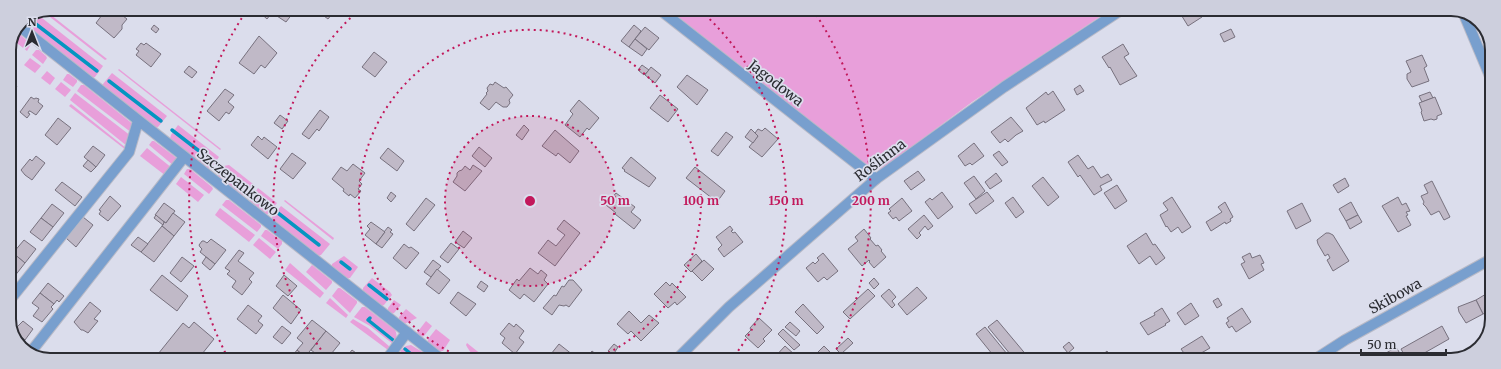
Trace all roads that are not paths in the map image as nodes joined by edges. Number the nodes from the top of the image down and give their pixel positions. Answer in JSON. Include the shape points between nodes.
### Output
{"nodes":[{"id":1,"x":668,"y":16,"type":"edge"},
{"id":2,"x":1112,"y":16,"type":"edge"},
{"id":3,"x":1466,"y":20,"type":"edge"},
{"id":4,"x":23,"y":29,"type":"edge"},
{"id":5,"x":1485,"y":64,"type":"edge"},
{"id":6,"x":138,"y":121,"type":"junction"},
{"id":7,"x":184,"y":157,"type":"junction"},
{"id":8,"x":876,"y":179,"type":"junction"},
{"id":9,"x":1485,"y":262,"type":"edge"},
{"id":10,"x":16,"y":292,"type":"edge"},
{"id":11,"x":407,"y":332,"type":"junction"},
{"id":12,"x":34,"y":348,"type":"edge"},
{"id":13,"x":391,"y":353,"type":"edge"},
{"id":14,"x":433,"y":353,"type":"edge"},
{"id":15,"x":683,"y":353,"type":"edge"},
{"id":16,"x":1325,"y":353,"type":"edge"}],
"edges":[{"from":1,"to":8,"type":"street","name":"Jagodowa"},
{"from":2,"to":8,"type":"street","name":"Roślinna","via":[[1004,87]]},
{"from":3,"to":5,"type":"street"},
{"from":4,"to":6,"type":"street","name":"Szczepankowo"},
{"from":6,"to":7,"type":"street","name":"Szczepankowo"},
{"from":6,"to":10,"type":"street","via":[[129,152]]},
{"from":7,"to":11,"type":"street","name":"Szczepankowo"},
{"from":7,"to":12,"type":"street"},
{"from":8,"to":15,"type":"street","name":"Roślinna","via":[[729,307]]},
{"from":9,"to":16,"type":"street","name":"Skibowa"},
{"from":11,"to":13,"type":"street"},
{"from":11,"to":14,"type":"street","name":"Szczepankowo"}]}
